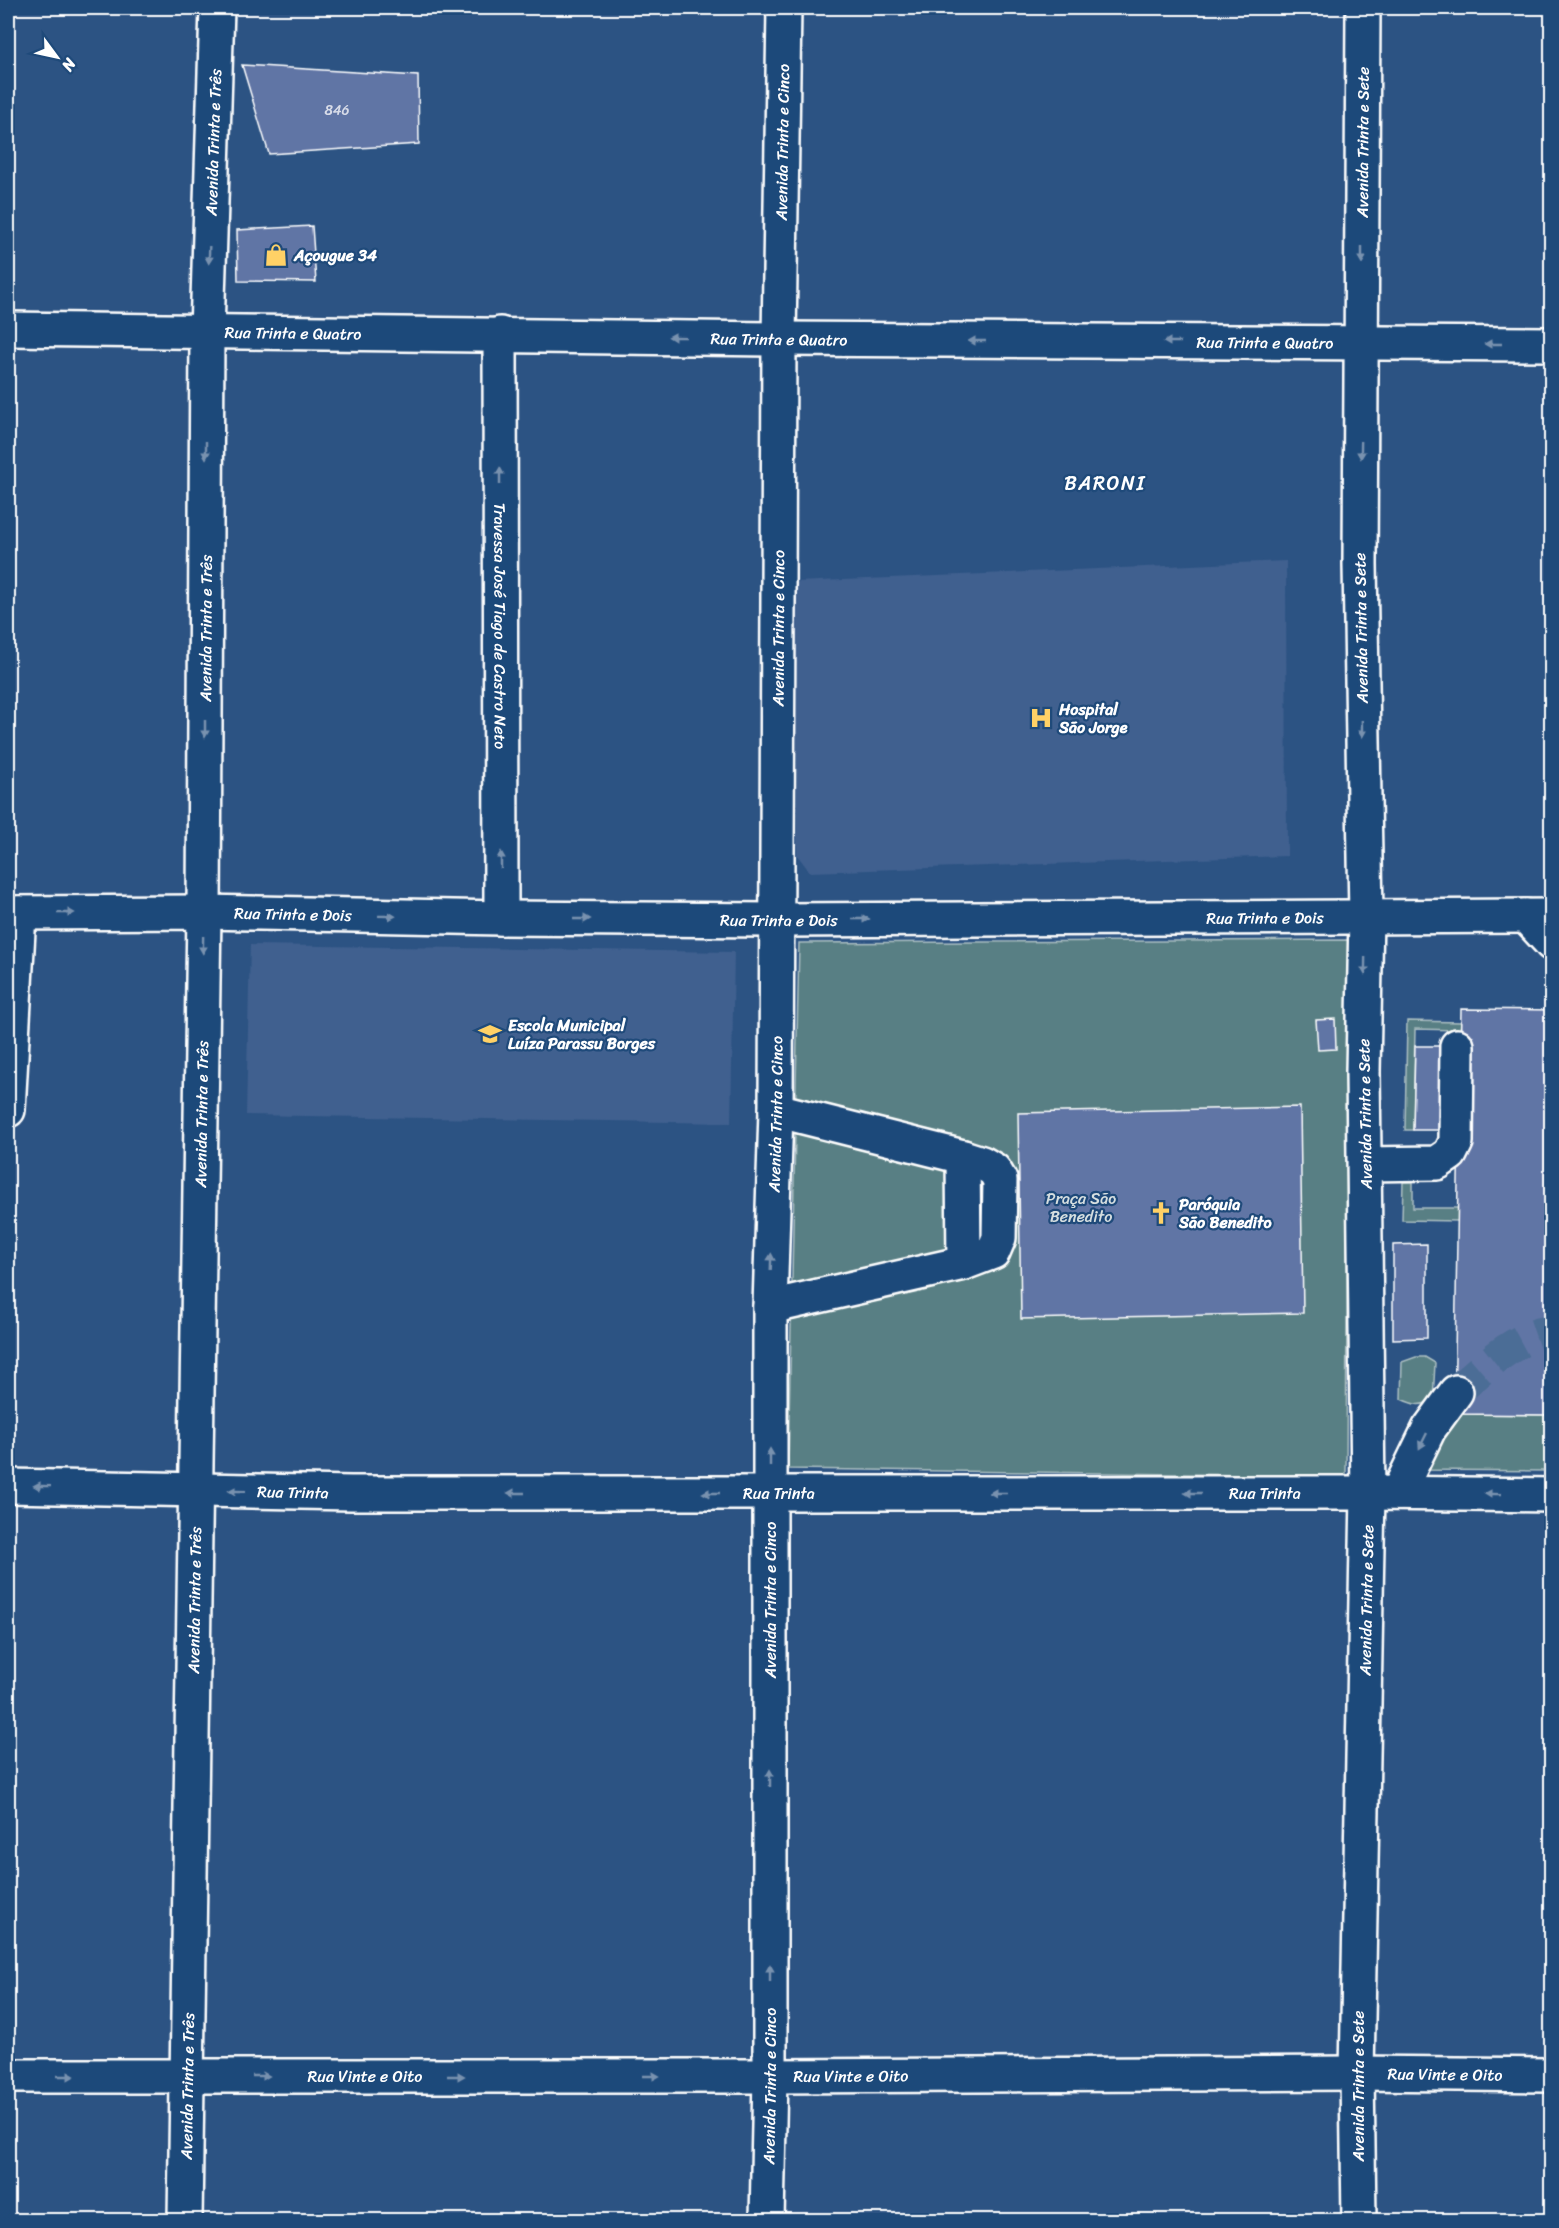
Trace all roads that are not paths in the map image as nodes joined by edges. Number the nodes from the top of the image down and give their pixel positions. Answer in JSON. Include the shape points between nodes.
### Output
{"nodes":[{"id":1,"x":218,"y":8,"type":"edge"},
{"id":2,"x":784,"y":8,"type":"edge"},
{"id":3,"x":1363,"y":8,"type":"edge"},
{"id":4,"x":8,"y":329,"type":"edge"},
{"id":5,"x":207,"y":332,"type":"junction"},
{"id":6,"x":500,"y":334,"type":"junction"},
{"id":7,"x":779,"y":339,"type":"junction"},
{"id":8,"x":1362,"y":344,"type":"junction"},
{"id":9,"x":1551,"y":344,"type":"edge"},
{"id":10,"x":204,"y":912,"type":"junction"},
{"id":11,"x":13,"y":913,"type":"edge"},
{"id":12,"x":1366,"y":915,"type":"junction"},
{"id":13,"x":1539,"y":916,"type":"edge"},
{"id":14,"x":501,"y":918,"type":"junction"},
{"id":15,"x":778,"y":920,"type":"junction"},
{"id":16,"x":1551,"y":944,"type":"edge"},
{"id":17,"x":1456,"y":1046,"type":"dead end"},
{"id":18,"x":8,"y":1110,"type":"edge"},
{"id":19,"x":776,"y":1110,"type":"junction"},
{"id":20,"x":1366,"y":1164,"type":"junction"},
{"id":21,"x":770,"y":1306,"type":"junction"},
{"id":22,"x":1456,"y":1392,"type":"tunnel mouth"},
{"id":23,"x":8,"y":1486,"type":"edge"},
{"id":24,"x":195,"y":1490,"type":"junction"},
{"id":25,"x":770,"y":1493,"type":"junction"},
{"id":26,"x":1383,"y":1493,"type":"junction"},
{"id":27,"x":1551,"y":1495,"type":"edge"},
{"id":28,"x":1357,"y":2073,"type":"junction"},
{"id":29,"x":1551,"y":2075,"type":"edge"},
{"id":30,"x":8,"y":2076,"type":"edge"},
{"id":31,"x":187,"y":2076,"type":"junction"},
{"id":32,"x":770,"y":2076,"type":"junction"},
{"id":33,"x":185,"y":2220,"type":"edge"},
{"id":34,"x":767,"y":2220,"type":"edge"},
{"id":35,"x":1359,"y":2220,"type":"edge"}],
"edges":[{"from":1,"to":5,"type":"street","name":"Avenida Trinta e Três","one_way":true},
{"from":2,"to":7,"type":"street","name":"Avenida Trinta e Cinco"},
{"from":3,"to":8,"type":"street","name":"Avenida Trinta e Sete","one_way":true},
{"from":4,"to":5,"type":"street","name":"Rua Trinta e Quatro"},
{"from":5,"to":6,"type":"street","name":"Rua Trinta e Quatro"},
{"from":5,"to":10,"type":"street","name":"Avenida Trinta e Três","one_way":true},
{"from":7,"to":6,"type":"street","name":"Rua Trinta e Quatro","one_way":true},
{"from":14,"to":6,"type":"street","name":"Travessa José Tiago de Castro Neto","one_way":true},
{"from":8,"to":7,"type":"street","name":"Rua Trinta e Quatro","one_way":true},
{"from":7,"to":15,"type":"street","name":"Avenida Trinta e Cinco"},
{"from":9,"to":8,"type":"street","name":"Rua Trinta e Quatro","one_way":true},
{"from":8,"to":12,"type":"street","name":"Avenida Trinta e Sete","one_way":true,"via":[[1360,564]]},
{"from":11,"to":10,"type":"street","name":"Rua Trinta e Dois","one_way":true},
{"from":10,"to":14,"type":"street","name":"Rua Trinta e Dois","one_way":true},
{"from":10,"to":24,"type":"street","name":"Avenida Trinta e Três","one_way":true},
{"from":11,"to":18,"type":"street"},
{"from":12,"to":13,"type":"street","name":"Rua Trinta e Dois"},
{"from":15,"to":12,"type":"street","name":"Rua Trinta e Dois","one_way":true},
{"from":12,"to":20,"type":"street","name":"Avenida Trinta e Sete","one_way":true},
{"from":13,"to":16,"type":"street"},
{"from":14,"to":15,"type":"street","name":"Rua Trinta e Dois","one_way":true},
{"from":15,"to":19,"type":"street","name":"Avenida Trinta e Cinco"},
{"from":17,"to":20,"type":"street","via":[[1456,1142],[1450,1154],[1437,1163]]},
{"from":21,"to":19,"type":"street","name":"Avenida Trinta e Cinco","one_way":true},
{"from":19,"to":21,"type":"street","via":[[963,1157],[964,1263]]},
{"from":20,"to":26,"type":"street","name":"Avenida Trinta e Sete"},
{"from":25,"to":21,"type":"street","name":"Avenida Trinta e Cinco","one_way":true},
{"from":22,"to":26,"type":"street","one_way":true},
{"from":24,"to":23,"type":"street","name":"Rua Trinta","one_way":true},
{"from":25,"to":24,"type":"street","name":"Rua Trinta","one_way":true},
{"from":24,"to":31,"type":"street","name":"Avenida Trinta e Três"},
{"from":26,"to":25,"type":"street","name":"Rua Trinta","one_way":true},
{"from":32,"to":25,"type":"street","name":"Avenida Trinta e Cinco","one_way":true},
{"from":27,"to":26,"type":"street","name":"Rua Trinta","one_way":true},
{"from":26,"to":28,"type":"street","name":"Avenida Trinta e Sete"},
{"from":28,"to":29,"type":"street","name":"Rua Vinte e Oito"},
{"from":28,"to":32,"type":"street","name":"Rua Vinte e Oito"},
{"from":28,"to":35,"type":"street","name":"Avenida Trinta e Sete"},
{"from":30,"to":31,"type":"street","name":"Rua Vinte e Oito","one_way":true},
{"from":31,"to":32,"type":"street","name":"Rua Vinte e Oito","one_way":true},
{"from":31,"to":33,"type":"street","name":"Avenida Trinta e Três"},
{"from":32,"to":34,"type":"street","name":"Avenida Trinta e Cinco"}]}
